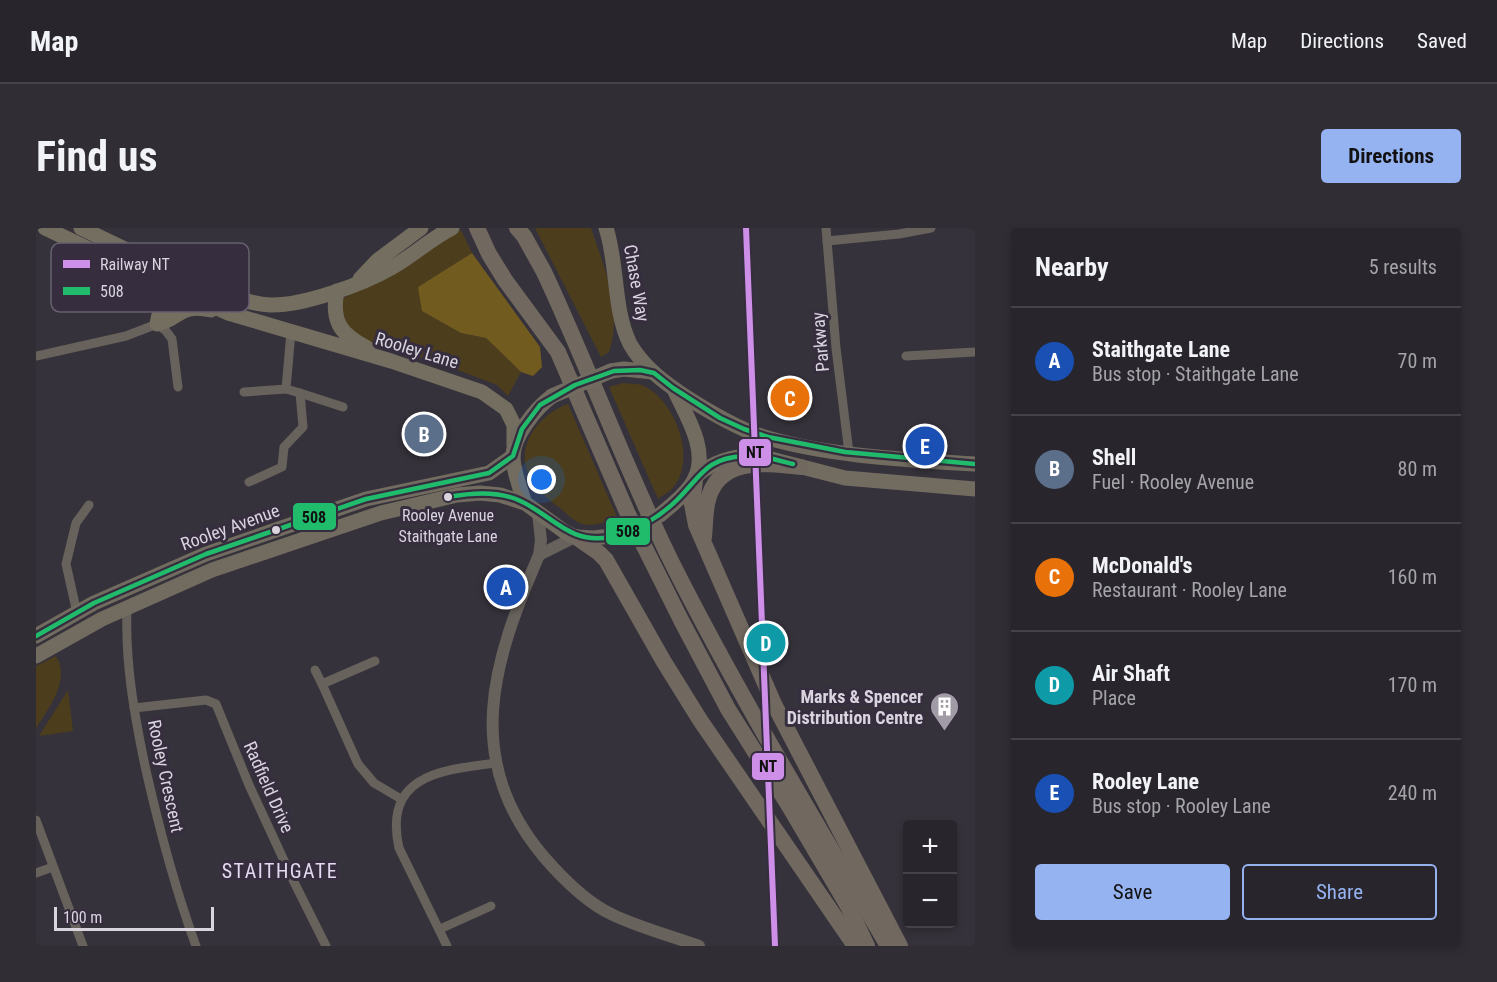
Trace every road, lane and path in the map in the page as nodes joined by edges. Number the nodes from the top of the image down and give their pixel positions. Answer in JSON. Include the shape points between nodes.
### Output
{"nodes":[{"id":1,"x":45,"y":228,"type":"edge"},
{"id":2,"x":81,"y":228,"type":"edge"},
{"id":3,"x":421,"y":228,"type":"edge"},
{"id":4,"x":452,"y":228,"type":"edge"},
{"id":5,"x":477,"y":228,"type":"edge"},
{"id":6,"x":517,"y":228,"type":"edge"},
{"id":7,"x":606,"y":228,"type":"edge"},
{"id":8,"x":826,"y":228,"type":"edge"},
{"id":9,"x":931,"y":228,"type":"edge"},
{"id":10,"x":827,"y":241,"type":"junction"},
{"id":11,"x":76,"y":243,"type":"edge"},
{"id":12,"x":113,"y":243,"type":"edge"},
{"id":13,"x":356,"y":283,"type":"junction"},
{"id":14,"x":337,"y":291,"type":"junction"},
{"id":15,"x":249,"y":302,"type":"edge"},
{"id":16,"x":162,"y":312,"type":"edge"},
{"id":17,"x":180,"y":312,"type":"edge"},
{"id":18,"x":223,"y":312,"type":"edge"},
{"id":19,"x":228,"y":313,"type":"joint"},
{"id":20,"x":157,"y":324,"type":"junction"},
{"id":21,"x":291,"y":332,"type":"junction"},
{"id":22,"x":975,"y":352,"type":"edge"},
{"id":23,"x":36,"y":356,"type":"edge"},
{"id":24,"x":906,"y":356,"type":"dead end"},
{"id":25,"x":391,"y":361,"type":"junction"},
{"id":26,"x":653,"y":372,"type":"junction"},
{"id":27,"x":178,"y":387,"type":"dead end"},
{"id":28,"x":286,"y":388,"type":"junction"},
{"id":29,"x":674,"y":389,"type":"junction"},
{"id":30,"x":244,"y":392,"type":"dead end"},
{"id":31,"x":300,"y":393,"type":"junction"},
{"id":32,"x":343,"y":407,"type":"dead end"},
{"id":33,"x":514,"y":451,"type":"junction"},
{"id":34,"x":849,"y":453,"type":"junction"},
{"id":35,"x":975,"y":464,"type":"edge"},
{"id":36,"x":801,"y":467,"type":"junction"},
{"id":37,"x":695,"y":478,"type":"junction"},
{"id":38,"x":249,"y":482,"type":"dead end"},
{"id":39,"x":975,"y":489,"type":"edge"},
{"id":40,"x":525,"y":503,"type":"junction"},
{"id":41,"x":89,"y":505,"type":"dead end"},
{"id":42,"x":538,"y":513,"type":"junction"},
{"id":43,"x":576,"y":537,"type":"junction"},
{"id":44,"x":704,"y":541,"type":"junction"},
{"id":45,"x":539,"y":555,"type":"junction"},
{"id":46,"x":127,"y":608,"type":"junction"},
{"id":47,"x":76,"y":613,"type":"junction"},
{"id":48,"x":36,"y":636,"type":"edge"},
{"id":49,"x":36,"y":656,"type":"edge"},
{"id":50,"x":375,"y":661,"type":"dead end"},
{"id":51,"x":315,"y":670,"type":"dead end"},
{"id":52,"x":322,"y":684,"type":"junction"},
{"id":53,"x":134,"y":708,"type":"junction"},
{"id":54,"x":496,"y":763,"type":"junction"},
{"id":55,"x":401,"y":799,"type":"junction"},
{"id":56,"x":36,"y":820,"type":"edge"},
{"id":57,"x":53,"y":867,"type":"junction"},
{"id":58,"x":36,"y":873,"type":"edge"},
{"id":59,"x":491,"y":906,"type":"dead end"},
{"id":60,"x":440,"y":929,"type":"junction"},
{"id":61,"x":83,"y":946,"type":"edge"},
{"id":62,"x":196,"y":946,"type":"edge"},
{"id":63,"x":326,"y":946,"type":"edge"},
{"id":64,"x":447,"y":946,"type":"edge"},
{"id":65,"x":699,"y":946,"type":"edge"},
{"id":66,"x":855,"y":946,"type":"edge"},
{"id":67,"x":867,"y":946,"type":"edge"},
{"id":68,"x":888,"y":946,"type":"edge"},
{"id":69,"x":900,"y":946,"type":"edge"}],
"edges":[{"from":1,"to":11,"type":"main road"},
{"from":2,"to":12,"type":"main road"},
{"from":3,"to":13,"type":"main road","via":[[378,260]]},
{"from":4,"to":13,"type":"main road","via":[[391,268]]},
{"from":5,"to":67,"type":"highway","via":[[505,280],[558,352],[627,512],[681,620],[728,709],[849,908]]},
{"from":6,"to":68,"type":"highway","via":[[544,272],[644,502],[697,612]]},
{"from":7,"to":26,"type":"highway","name":"Chase Way","via":[[628,338]]},
{"from":8,"to":10,"type":"street","name":"Parkway"},
{"from":9,"to":10,"type":"street"},
{"from":10,"to":34,"type":"street","name":"Parkway"},
{"from":13,"to":14,"type":"main road"},
{"from":14,"to":15,"type":"main road","via":[[286,304]]},
{"from":14,"to":25,"type":"main road","via":[[335,311],[345,334]]},
{"from":16,"to":20,"type":"main road"},
{"from":17,"to":20,"type":"main road"},
{"from":18,"to":19,"type":"main road"},
{"from":19,"to":21,"type":"main road","name":"Rooley Lane"},
{"from":20,"to":23,"type":"street","via":[[126,336]]},
{"from":20,"to":27,"type":"street","via":[[172,339]]},
{"from":21,"to":25,"type":"main road","name":"Rooley Lane"},
{"from":21,"to":28,"type":"street"},
{"from":22,"to":24,"type":"street"},
{"from":25,"to":33,"type":"main road","name":"Rooley Lane","via":[[482,392],[506,409],[514,425]]},
{"from":26,"to":29,"type":"highway"},
{"from":26,"to":33,"type":"highway","bridge":true,"via":[[611,371],[552,396],[540,405]]},
{"from":28,"to":30,"type":"street"},
{"from":28,"to":31,"type":"street"},
{"from":29,"to":34,"type":"highway","via":[[757,434]]},
{"from":29,"to":37,"type":"highway","via":[[697,444]]},
{"from":31,"to":32,"type":"street"},
{"from":31,"to":38,"type":"street","via":[[303,427],[284,447],[282,467]]},
{"from":33,"to":40,"type":"highway","via":[[515,472]]},
{"from":33,"to":47,"type":"highway","name":"Rooley Avenue","via":[[489,473],[366,499],[206,554]]},
{"from":34,"to":35,"type":"highway"},
{"from":36,"to":37,"type":"highway","via":[[746,455],[719,461]]},
{"from":36,"to":39,"type":"highway","via":[[845,478]]},
{"from":36,"to":44,"type":"highway","via":[[748,464],[724,474],[707,502]]},
{"from":37,"to":43,"type":"highway","bridge":true,"via":[[660,515],[612,536]]},
{"from":37,"to":44,"type":"highway","via":[[694,516]]},
{"from":40,"to":42,"type":"highway"},
{"from":40,"to":46,"type":"highway","name":"Rooley Avenue","via":[[480,493],[396,508],[212,570]]},
{"from":41,"to":47,"type":"street","via":[[75,523],[66,564]]},
{"from":42,"to":43,"type":"highway"},
{"from":42,"to":45,"type":"street"},
{"from":43,"to":45,"type":"street"},
{"from":43,"to":66,"type":"highway","via":[[606,560],[700,720]]},
{"from":44,"to":69,"type":"highway","via":[[774,704]]},
{"from":45,"to":54,"type":"street","via":[[510,630],[495,683],[492,722]]},
{"from":46,"to":49,"type":"highway","name":"Rooley Avenue"},
{"from":46,"to":53,"type":"street","name":"Rooley Crescent","via":[[126,638]]},
{"from":47,"to":48,"type":"highway","name":"Rooley Avenue"},
{"from":50,"to":52,"type":"street"},
{"from":51,"to":52,"type":"street"},
{"from":52,"to":55,"type":"street","via":[[358,764],[374,783]]},
{"from":53,"to":62,"type":"street","name":"Rooley Crescent","via":[[156,817]]},
{"from":53,"to":63,"type":"street","name":"Radfield Drive","via":[[206,700],[216,704],[268,828]]},
{"from":54,"to":55,"type":"street","via":[[437,772],[412,786]]},
{"from":54,"to":65,"type":"street","via":[[507,798],[532,843],[566,884],[612,915]]},
{"from":55,"to":60,"type":"street","via":[[396,833],[399,848]]},
{"from":56,"to":57,"type":"street"},
{"from":57,"to":58,"type":"street"},
{"from":57,"to":61,"type":"street"},
{"from":59,"to":60,"type":"street"},
{"from":60,"to":64,"type":"street"}]}
